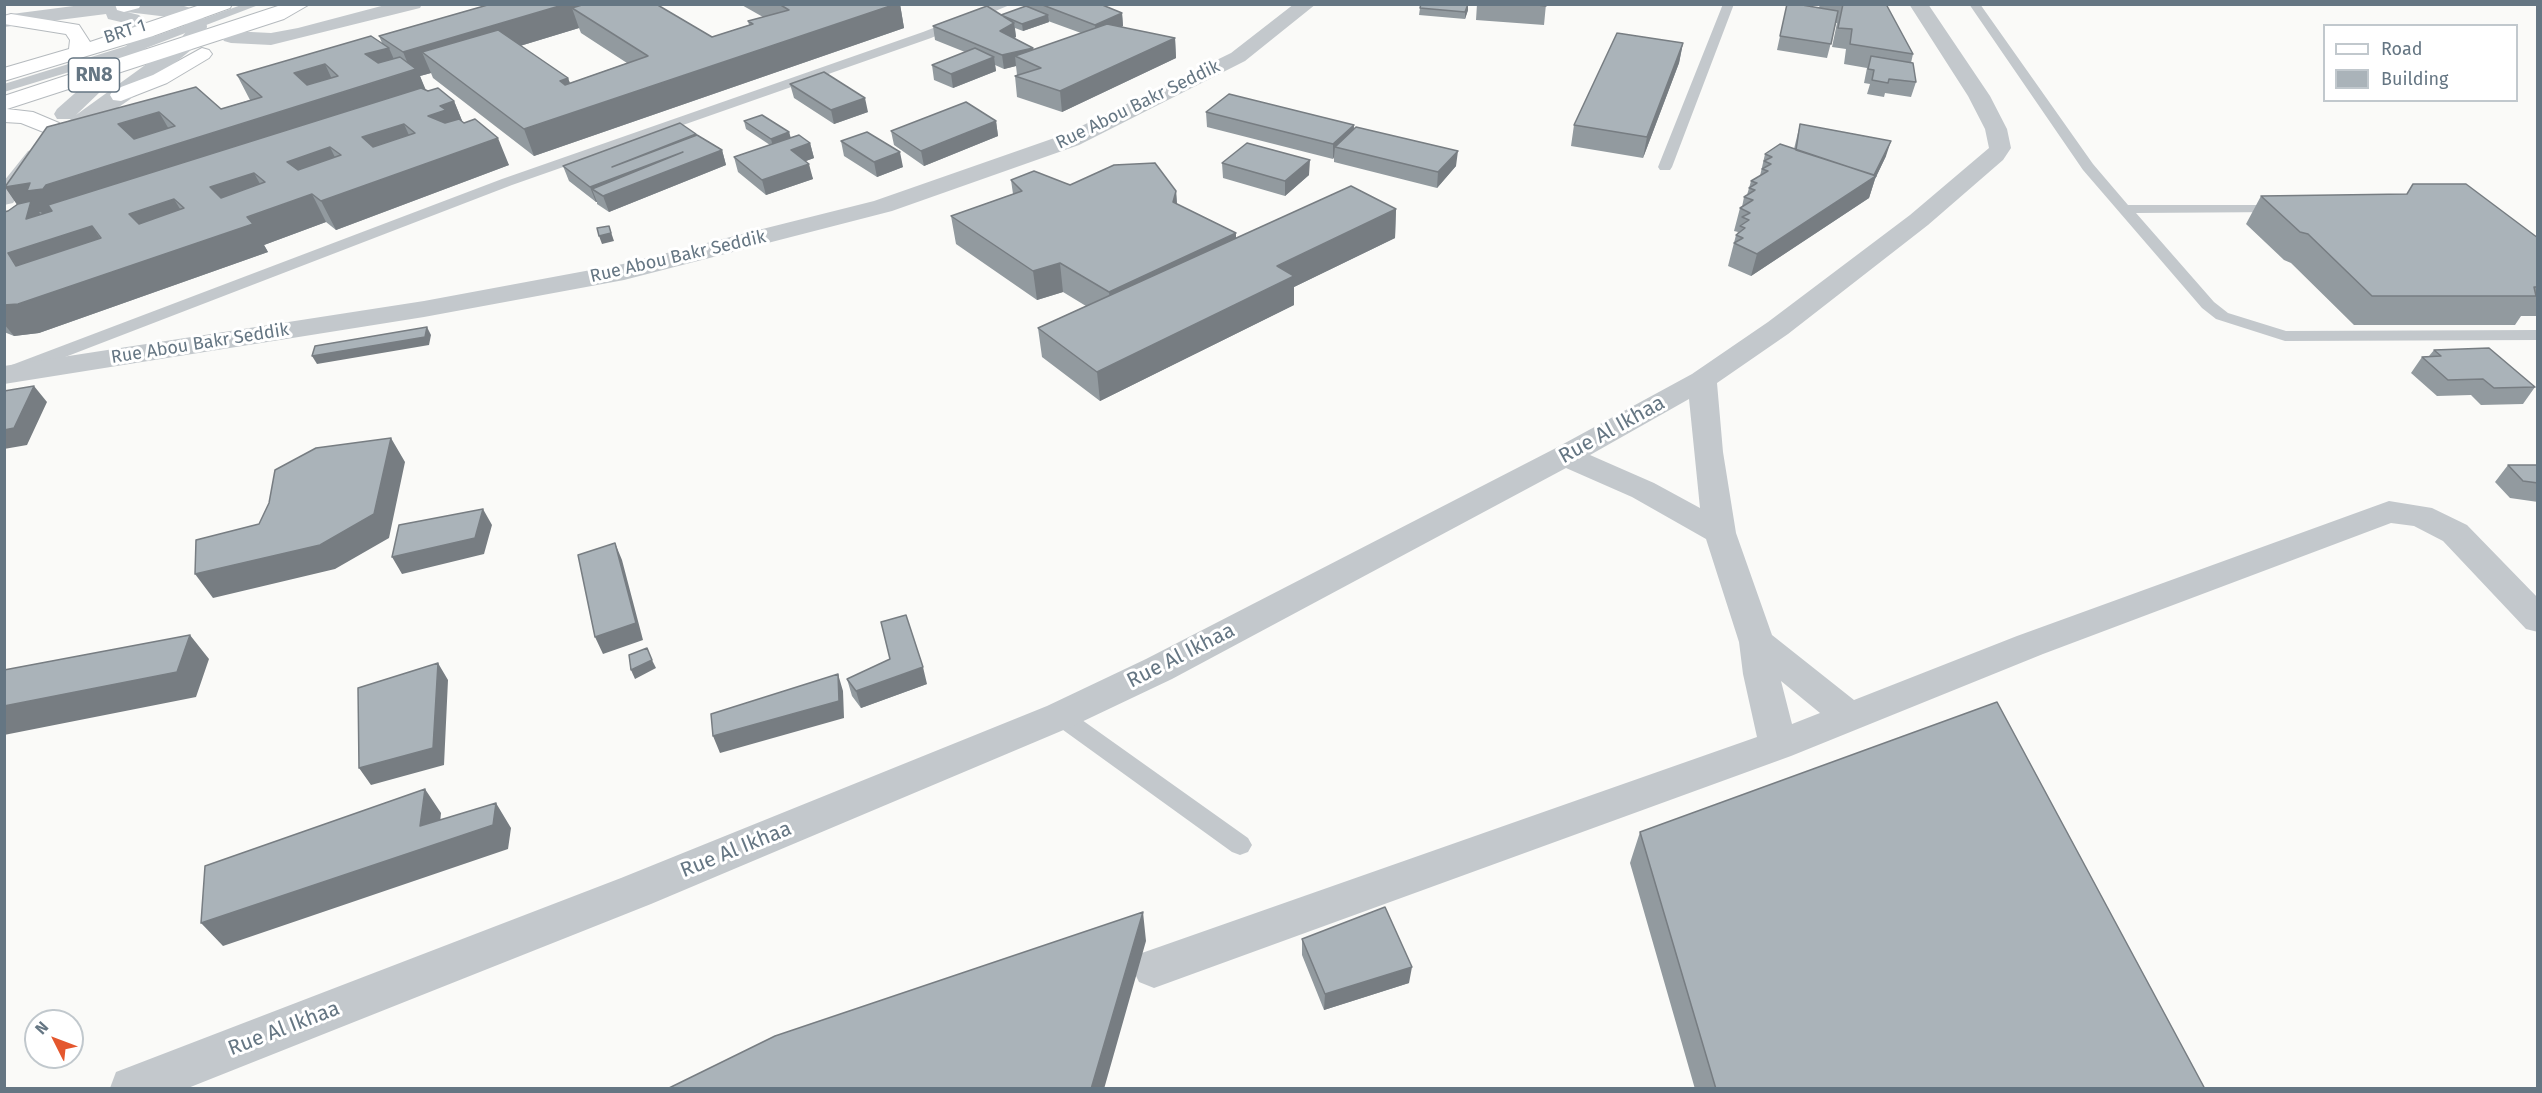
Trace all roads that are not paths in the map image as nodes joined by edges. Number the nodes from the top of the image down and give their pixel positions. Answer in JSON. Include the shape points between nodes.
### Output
{"nodes":[{"id":1,"x":223,"y":4,"type":"edge"},
{"id":2,"x":256,"y":4,"type":"edge"},
{"id":3,"x":301,"y":4,"type":"edge"},
{"id":4,"x":413,"y":4,"type":"edge"},
{"id":5,"x":1007,"y":4,"type":"edge"},
{"id":6,"x":1307,"y":4,"type":"edge"},
{"id":7,"x":1729,"y":4,"type":"edge"},
{"id":8,"x":1918,"y":4,"type":"edge"},
{"id":9,"x":1974,"y":4,"type":"edge"},
{"id":10,"x":128,"y":5,"type":"edge"},
{"id":11,"x":93,"y":10,"type":"junction"},
{"id":12,"x":277,"y":15,"type":"junction"},
{"id":13,"x":8,"y":21,"type":"edge"},
{"id":14,"x":196,"y":21,"type":"junction"},
{"id":15,"x":231,"y":37,"type":"junction"},
{"id":16,"x":141,"y":40,"type":"junction"},
{"id":17,"x":184,"y":46,"type":"junction"},
{"id":18,"x":79,"y":53,"type":"junction"},
{"id":19,"x":115,"y":68,"type":"junction"},
{"id":20,"x":4,"y":75,"type":"edge"},
{"id":21,"x":4,"y":88,"type":"edge"},
{"id":22,"x":121,"y":95,"type":"junction"},
{"id":23,"x":4,"y":103,"type":"edge"},
{"id":24,"x":4,"y":115,"type":"edge"},
{"id":25,"x":46,"y":139,"type":"junction"},
{"id":26,"x":1665,"y":167,"type":"dead end"},
{"id":27,"x":4,"y":198,"type":"edge"},
{"id":28,"x":2300,"y":208,"type":"edge"},
{"id":29,"x":2123,"y":209,"type":"junction"},
{"id":30,"x":2538,"y":335,"type":"edge"},
{"id":31,"x":4,"y":374,"type":"edge"},
{"id":32,"x":1702,"y":380,"type":"junction"},
{"id":33,"x":1565,"y":456,"type":"junction"},
{"id":34,"x":1720,"y":533,"type":"junction"},
{"id":35,"x":2538,"y":620,"type":"edge"},
{"id":36,"x":1757,"y":642,"type":"junction"},
{"id":37,"x":1060,"y":716,"type":"junction"},
{"id":38,"x":1850,"y":717,"type":"junction"},
{"id":39,"x":1778,"y":745,"type":"junction"},
{"id":40,"x":1240,"y":845,"type":"dead end"},
{"id":41,"x":1154,"y":968,"type":"dead end"},
{"id":42,"x":133,"y":1089,"type":"edge"}],
"edges":[{"from":1,"to":14,"type":"main road","number":"RN8"},
{"from":2,"to":14,"type":"lane"},
{"from":3,"to":12,"type":"main road","number":"RN8"},
{"from":4,"to":15,"type":"street","via":[[299,34],[271,39]]},
{"from":5,"to":31,"type":"lane","via":[[507,182]]},
{"from":6,"to":31,"type":"street","name":"Rue Abou Bakr Seddik","via":[[1238,57],[1071,140],[883,206],[624,272],[412,311]]},
{"from":7,"to":26,"type":"lane"},
{"from":8,"to":32,"type":"street","name":"Rue Al Ikhaa","via":[[1979,96],[1996,129],[2000,148],[1919,220],[1778,328]]},
{"from":9,"to":29,"type":"lane","via":[[2081,157]]},
{"from":10,"to":11,"type":"street"},
{"from":10,"to":14,"type":"street","via":[[177,10]]},
{"from":11,"to":13,"type":"street"},
{"from":11,"to":16,"type":"street","via":[[132,19]]},
{"from":12,"to":15,"type":"main road"},
{"from":12,"to":17,"type":"main road","number":"RN8"},
{"from":13,"to":18,"type":"main road","via":[[72,28],[78,34]]},
{"from":14,"to":16,"type":"main road","number":"RN8"},
{"from":14,"to":17,"type":"street","via":[[196,34]]},
{"from":15,"to":22,"type":"main road","via":[[160,79]]},
{"from":16,"to":18,"type":"main road","number":"RN8"},
{"from":16,"to":19,"type":"street"},
{"from":16,"to":21,"type":"lane","name":"BRT 1"},
{"from":17,"to":19,"type":"main road","number":"RN8"},
{"from":17,"to":22,"type":"street"},
{"from":18,"to":20,"type":"main road","number":"RN8"},
{"from":19,"to":23,"type":"main road","number":"RN8"},
{"from":19,"to":25,"type":"street"},
{"from":22,"to":25,"type":"street"},
{"from":24,"to":25,"type":"main road","via":[[25,117]]},
{"from":25,"to":27,"type":"street"},
{"from":28,"to":29,"type":"lane"},
{"from":29,"to":30,"type":"lane","via":[[2208,305],[2222,316],[2254,327],[2285,336]]},
{"from":32,"to":33,"type":"street","name":"Rue Al Ikhaa"},
{"from":32,"to":34,"type":"street"},
{"from":33,"to":34,"type":"street","via":[[1643,490]]},
{"from":33,"to":37,"type":"street","name":"Rue Al Ikhaa","via":[[1159,669]]},
{"from":34,"to":36,"type":"street"},
{"from":35,"to":38,"type":"street","via":[[2455,533],[2421,516],[2390,512],[2030,645]]},
{"from":36,"to":38,"type":"street"},
{"from":36,"to":39,"type":"street"},
{"from":37,"to":40,"type":"lane"},
{"from":37,"to":42,"type":"street","name":"Rue Al Ikhaa","via":[[636,891]]},
{"from":38,"to":39,"type":"street"},
{"from":39,"to":41,"type":"street"}]}
